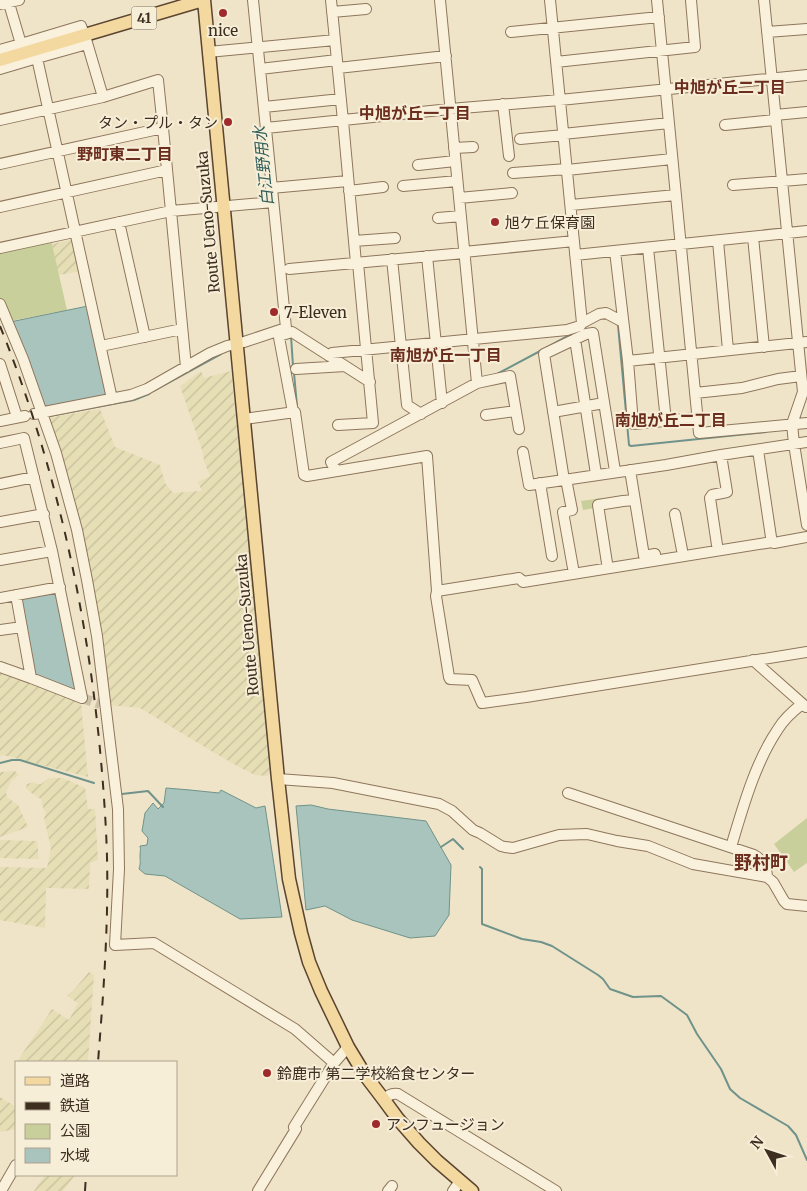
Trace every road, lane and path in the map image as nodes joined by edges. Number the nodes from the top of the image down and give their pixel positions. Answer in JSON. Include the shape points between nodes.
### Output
{"nodes":[{"id":1,"x":203,"y":0,"type":"edge"},
{"id":2,"x":253,"y":0,"type":"edge"},
{"id":3,"x":331,"y":0,"type":"edge"},
{"id":4,"x":440,"y":0,"type":"edge"},
{"id":5,"x":550,"y":0,"type":"edge"},
{"id":6,"x":657,"y":0,"type":"edge"},
{"id":7,"x":691,"y":0,"type":"edge"},
{"id":8,"x":764,"y":0,"type":"edge"},
{"id":9,"x":9,"y":2,"type":"edge"},
{"id":10,"x":366,"y":9,"type":"dead end"},
{"id":11,"x":332,"y":12,"type":"junction"},
{"id":12,"x":659,"y":17,"type":"junction"},
{"id":13,"x":553,"y":28,"type":"junction"},
{"id":14,"x":807,"y":29,"type":"edge"},
{"id":15,"x":511,"y":32,"type":"dead end"},
{"id":16,"x":767,"y":32,"type":"junction"},
{"id":17,"x":84,"y":39,"type":"junction"},
{"id":18,"x":335,"y":40,"type":"junction"},
{"id":19,"x":20,"y":44,"type":"junction"},
{"id":20,"x":260,"y":47,"type":"junction"},
{"id":21,"x":0,"y":50,"type":"edge"},
{"id":22,"x":662,"y":51,"type":"junction"},
{"id":23,"x":208,"y":52,"type":"junction"},
{"id":24,"x":446,"y":56,"type":"junction"},
{"id":25,"x":38,"y":58,"type":"junction"},
{"id":26,"x":0,"y":60,"type":"edge"},
{"id":27,"x":556,"y":62,"type":"junction"},
{"id":28,"x":337,"y":64,"type":"junction"},
{"id":29,"x":263,"y":68,"type":"junction"},
{"id":30,"x":0,"y":69,"type":"edge"},
{"id":31,"x":807,"y":75,"type":"edge"},
{"id":32,"x":772,"y":78,"type":"junction"},
{"id":33,"x":666,"y":89,"type":"junction"},
{"id":34,"x":104,"y":96,"type":"junction"},
{"id":35,"x":341,"y":99,"type":"junction"},
{"id":36,"x":560,"y":100,"type":"junction"},
{"id":37,"x":503,"y":104,"type":"junction"},
{"id":38,"x":266,"y":107,"type":"junction"},
{"id":39,"x":48,"y":109,"type":"junction"},
{"id":40,"x":450,"y":109,"type":"junction"},
{"id":41,"x":807,"y":112,"type":"edge"},
{"id":42,"x":775,"y":118,"type":"junction"},
{"id":43,"x":0,"y":120,"type":"edge"},
{"id":44,"x":344,"y":121,"type":"junction"},
{"id":45,"x":669,"y":123,"type":"junction"},
{"id":46,"x":724,"y":125,"type":"dead end"},
{"id":47,"x":163,"y":128,"type":"junction"},
{"id":48,"x":269,"y":128,"type":"junction"},
{"id":49,"x":563,"y":134,"type":"junction"},
{"id":50,"x":520,"y":139,"type":"dead end"},
{"id":51,"x":473,"y":146,"type":"dead end"},
{"id":52,"x":454,"y":148,"type":"junction"},
{"id":53,"x":58,"y":151,"type":"junction"},
{"id":54,"x":509,"y":156,"type":"dead end"},
{"id":55,"x":672,"y":159,"type":"junction"},
{"id":56,"x":455,"y":161,"type":"junction"},
{"id":57,"x":0,"y":164,"type":"edge"},
{"id":58,"x":418,"y":166,"type":"dead end"},
{"id":59,"x":168,"y":170,"type":"junction"},
{"id":60,"x":567,"y":170,"type":"junction"},
{"id":61,"x":513,"y":173,"type":"dead end"},
{"id":62,"x":807,"y":179,"type":"edge"},
{"id":63,"x":457,"y":181,"type":"junction"},
{"id":64,"x":782,"y":181,"type":"junction"},
{"id":65,"x":349,"y":186,"type":"junction"},
{"id":66,"x":403,"y":186,"type":"dead end"},
{"id":67,"x":733,"y":186,"type":"dead end"},
{"id":68,"x":274,"y":187,"type":"junction"},
{"id":69,"x":383,"y":187,"type":"dead end"},
{"id":70,"x":67,"y":192,"type":"junction"},
{"id":71,"x":512,"y":193,"type":"dead end"},
{"id":72,"x":676,"y":194,"type":"junction"},
{"id":73,"x":459,"y":198,"type":"junction"},
{"id":74,"x":273,"y":202,"type":"junction"},
{"id":75,"x":571,"y":205,"type":"junction"},
{"id":76,"x":223,"y":206,"type":"junction"},
{"id":77,"x":0,"y":207,"type":"edge"},
{"id":78,"x":171,"y":211,"type":"junction"},
{"id":79,"x":460,"y":216,"type":"junction"},
{"id":80,"x":438,"y":218,"type":"dead end"},
{"id":81,"x":119,"y":222,"type":"junction"},
{"id":82,"x":807,"y":231,"type":"edge"},
{"id":83,"x":76,"y":232,"type":"junction"},
{"id":84,"x":787,"y":234,"type":"junction"},
{"id":85,"x":753,"y":237,"type":"junction"},
{"id":86,"x":395,"y":238,"type":"dead end"},
{"id":87,"x":574,"y":240,"type":"junction"},
{"id":88,"x":718,"y":240,"type":"junction"},
{"id":89,"x":354,"y":241,"type":"junction"},
{"id":90,"x":680,"y":244,"type":"junction"},
{"id":91,"x":0,"y":248,"type":"edge"},
{"id":92,"x":648,"y":248,"type":"junction"},
{"id":93,"x":616,"y":251,"type":"junction"},
{"id":94,"x":464,"y":252,"type":"junction"},
{"id":95,"x":575,"y":255,"type":"junction"},
{"id":96,"x":427,"y":256,"type":"junction"},
{"id":97,"x":392,"y":259,"type":"junction"},
{"id":98,"x":357,"y":263,"type":"junction"},
{"id":99,"x":283,"y":269,"type":"junction"},
{"id":100,"x":0,"y":304,"type":"edge"},
{"id":101,"x":623,"y":322,"type":"junction"},
{"id":102,"x":583,"y":328,"type":"junction"},
{"id":103,"x":182,"y":329,"type":"junction"},
{"id":104,"x":278,"y":334,"type":"junction"},
{"id":105,"x":145,"y":337,"type":"junction"},
{"id":106,"x":575,"y":339,"type":"junction"},
{"id":107,"x":472,"y":340,"type":"junction"},
{"id":108,"x":436,"y":343,"type":"junction"},
{"id":109,"x":802,"y":343,"type":"edge"},
{"id":110,"x":236,"y":344,"type":"junction"},
{"id":111,"x":101,"y":346,"type":"junction"},
{"id":112,"x":401,"y":346,"type":"junction"},
{"id":113,"x":764,"y":347,"type":"junction"},
{"id":114,"x":366,"y":350,"type":"junction"},
{"id":115,"x":728,"y":350,"type":"junction"},
{"id":116,"x":692,"y":354,"type":"junction"},
{"id":117,"x":329,"y":356,"type":"junction"},
{"id":118,"x":659,"y":358,"type":"junction"},
{"id":119,"x":628,"y":361,"type":"junction"},
{"id":120,"x":345,"y":366,"type":"junction"},
{"id":121,"x":0,"y":367,"type":"edge"},
{"id":122,"x":186,"y":367,"type":"junction"},
{"id":123,"x":296,"y":369,"type":"dead end"},
{"id":124,"x":801,"y":376,"type":"junction"},
{"id":125,"x":370,"y":382,"type":"junction"},
{"id":126,"x":480,"y":382,"type":"junction"},
{"id":127,"x":695,"y":392,"type":"junction"},
{"id":128,"x":112,"y":399,"type":"junction"},
{"id":129,"x":442,"y":403,"type":"junction"},
{"id":130,"x":604,"y":403,"type":"junction"},
{"id":131,"x":586,"y":406,"type":"junction"},
{"id":132,"x":293,"y":412,"type":"junction"},
{"id":133,"x":516,"y":412,"type":"junction"},
{"id":134,"x":553,"y":412,"type":"junction"},
{"id":135,"x":421,"y":414,"type":"junction"},
{"id":136,"x":30,"y":415,"type":"junction"},
{"id":137,"x":486,"y":415,"type":"dead end"},
{"id":138,"x":697,"y":418,"type":"junction"},
{"id":139,"x":244,"y":419,"type":"junction"},
{"id":140,"x":0,"y":421,"type":"edge"},
{"id":141,"x":666,"y":421,"type":"junction"},
{"id":142,"x":807,"y":423,"type":"edge"},
{"id":143,"x":792,"y":424,"type":"junction"},
{"id":144,"x":338,"y":425,"type":"dead end"},
{"id":145,"x":519,"y":429,"type":"dead end"},
{"id":146,"x":807,"y":442,"type":"edge"},
{"id":147,"x":0,"y":443,"type":"edge"},
{"id":148,"x":794,"y":444,"type":"junction"},
{"id":149,"x":758,"y":450,"type":"junction"},
{"id":150,"x":523,"y":452,"type":"dead end"},
{"id":151,"x":721,"y":455,"type":"junction"},
{"id":152,"x":630,"y":470,"type":"junction"},
{"id":153,"x":336,"y":471,"type":"junction"},
{"id":154,"x":615,"y":471,"type":"junction"},
{"id":155,"x":596,"y":474,"type":"junction"},
{"id":156,"x":34,"y":478,"type":"junction"},
{"id":157,"x":565,"y":479,"type":"junction"},
{"id":158,"x":0,"y":484,"type":"edge"},
{"id":159,"x":540,"y":484,"type":"junction"},
{"id":160,"x":635,"y":500,"type":"junction"},
{"id":161,"x":44,"y":514,"type":"junction"},
{"id":162,"x":675,"y":514,"type":"dead end"},
{"id":163,"x":0,"y":522,"type":"edge"},
{"id":164,"x":807,"y":525,"type":"edge"},
{"id":165,"x":807,"y":531,"type":"edge"},
{"id":166,"x":771,"y":537,"type":"junction"},
{"id":167,"x":807,"y":537,"type":"edge"},
{"id":168,"x":718,"y":545,"type":"junction"},
{"id":169,"x":682,"y":550,"type":"junction"},
{"id":170,"x":52,"y":551,"type":"junction"},
{"id":171,"x":552,"y":556,"type":"dead end"},
{"id":172,"x":0,"y":560,"type":"edge"},
{"id":173,"x":607,"y":563,"type":"dead end"},
{"id":174,"x":573,"y":568,"type":"dead end"},
{"id":175,"x":60,"y":587,"type":"junction"},
{"id":176,"x":436,"y":591,"type":"junction"},
{"id":177,"x":16,"y":595,"type":"junction"},
{"id":178,"x":0,"y":598,"type":"edge"},
{"id":179,"x":22,"y":627,"type":"junction"},
{"id":180,"x":0,"y":630,"type":"edge"},
{"id":181,"x":807,"y":652,"type":"edge"},
{"id":182,"x":753,"y":660,"type":"junction"},
{"id":183,"x":0,"y":668,"type":"edge"},
{"id":184,"x":31,"y":678,"type":"junction"},
{"id":185,"x":804,"y":706,"type":"edge"},
{"id":186,"x":278,"y":779,"type":"junction"},
{"id":187,"x":568,"y":794,"type":"dead end"},
{"id":188,"x":731,"y":847,"type":"junction"},
{"id":189,"x":767,"y":877,"type":"junction"},
{"id":190,"x":807,"y":906,"type":"edge"},
{"id":191,"x":348,"y":1047,"type":"junction"},
{"id":192,"x":334,"y":1063,"type":"junction"},
{"id":193,"x":384,"y":1100,"type":"junction"},
{"id":194,"x":15,"y":1168,"type":"edge"},
{"id":195,"x":457,"y":1186,"type":"edge"},
{"id":196,"x":1,"y":1191,"type":"edge"},
{"id":197,"x":258,"y":1191,"type":"edge"},
{"id":198,"x":472,"y":1191,"type":"edge"},
{"id":199,"x":556,"y":1191,"type":"edge"}],
"edges":[{"from":1,"to":17,"type":"main road","number":"41"},
{"from":1,"to":23,"type":"main road","name":"Route Ueno-Suzuka"},
{"from":2,"to":20,"type":"street"},
{"from":3,"to":11,"type":"street"},
{"from":4,"to":24,"type":"street"},
{"from":5,"to":13,"type":"street"},
{"from":6,"to":12,"type":"street"},
{"from":7,"to":22,"type":"street","via":[[695,47]]},
{"from":8,"to":16,"type":"street"},
{"from":9,"to":19,"type":"street"},
{"from":10,"to":11,"type":"street"},
{"from":11,"to":18,"type":"street"},
{"from":12,"to":13,"type":"street"},
{"from":12,"to":22,"type":"street"},
{"from":13,"to":15,"type":"street"},
{"from":13,"to":27,"type":"street"},
{"from":14,"to":16,"type":"street"},
{"from":16,"to":32,"type":"street"},
{"from":17,"to":19,"type":"street","via":[[81,26]]},
{"from":17,"to":25,"type":"street"},
{"from":17,"to":26,"type":"main road","number":"41"},
{"from":17,"to":34,"type":"street"},
{"from":18,"to":20,"type":"street"},
{"from":18,"to":28,"type":"street"},
{"from":19,"to":21,"type":"street"},
{"from":20,"to":23,"type":"street"},
{"from":20,"to":29,"type":"street"},
{"from":22,"to":27,"type":"street"},
{"from":22,"to":33,"type":"street"},
{"from":23,"to":76,"type":"main road","name":"Route Ueno-Suzuka"},
{"from":24,"to":28,"type":"street"},
{"from":24,"to":40,"type":"street"},
{"from":25,"to":30,"type":"street"},
{"from":25,"to":39,"type":"street"},
{"from":27,"to":36,"type":"street"},
{"from":28,"to":29,"type":"street"},
{"from":28,"to":35,"type":"street"},
{"from":29,"to":38,"type":"street"},
{"from":31,"to":32,"type":"street"},
{"from":32,"to":33,"type":"street"},
{"from":32,"to":42,"type":"street"},
{"from":33,"to":36,"type":"street"},
{"from":33,"to":45,"type":"street"},
{"from":34,"to":39,"type":"street"},
{"from":34,"to":47,"type":"street","via":[[158,80]]},
{"from":35,"to":38,"type":"street"},
{"from":35,"to":44,"type":"street"},
{"from":36,"to":37,"type":"street"},
{"from":36,"to":49,"type":"street"},
{"from":37,"to":40,"type":"street"},
{"from":37,"to":54,"type":"street"},
{"from":38,"to":48,"type":"street"},
{"from":39,"to":43,"type":"street"},
{"from":39,"to":53,"type":"street"},
{"from":40,"to":44,"type":"street"},
{"from":40,"to":52,"type":"street"},
{"from":41,"to":42,"type":"street"},
{"from":42,"to":46,"type":"street"},
{"from":42,"to":64,"type":"street"},
{"from":44,"to":48,"type":"street"},
{"from":44,"to":65,"type":"street"},
{"from":45,"to":49,"type":"street"},
{"from":45,"to":55,"type":"street"},
{"from":47,"to":53,"type":"street"},
{"from":47,"to":59,"type":"street"},
{"from":48,"to":68,"type":"street"},
{"from":49,"to":50,"type":"street"},
{"from":49,"to":60,"type":"street"},
{"from":51,"to":52,"type":"street"},
{"from":52,"to":56,"type":"street"},
{"from":53,"to":57,"type":"street"},
{"from":53,"to":70,"type":"street"},
{"from":55,"to":60,"type":"street"},
{"from":55,"to":72,"type":"street"},
{"from":56,"to":58,"type":"street"},
{"from":56,"to":63,"type":"street"},
{"from":59,"to":70,"type":"street"},
{"from":59,"to":78,"type":"street"},
{"from":60,"to":61,"type":"street"},
{"from":60,"to":75,"type":"street"},
{"from":62,"to":64,"type":"street"},
{"from":63,"to":66,"type":"street"},
{"from":63,"to":73,"type":"street"},
{"from":64,"to":67,"type":"street"},
{"from":64,"to":84,"type":"street"},
{"from":65,"to":68,"type":"street"},
{"from":65,"to":69,"type":"street"},
{"from":65,"to":89,"type":"street"},
{"from":68,"to":74,"type":"street"},
{"from":70,"to":77,"type":"street"},
{"from":70,"to":83,"type":"street"},
{"from":71,"to":73,"type":"street"},
{"from":72,"to":75,"type":"street"},
{"from":72,"to":90,"type":"street"},
{"from":73,"to":79,"type":"street"},
{"from":74,"to":76,"type":"street"},
{"from":74,"to":99,"type":"street"},
{"from":75,"to":87,"type":"street"},
{"from":76,"to":78,"type":"street"},
{"from":76,"to":110,"type":"main road","name":"Route Ueno-Suzuka"},
{"from":78,"to":81,"type":"street"},
{"from":78,"to":103,"type":"street"},
{"from":79,"to":80,"type":"street"},
{"from":79,"to":94,"type":"street"},
{"from":81,"to":83,"type":"street"},
{"from":81,"to":105,"type":"street"},
{"from":82,"to":84,"type":"street"},
{"from":83,"to":91,"type":"street"},
{"from":83,"to":111,"type":"street"},
{"from":84,"to":85,"type":"street"},
{"from":84,"to":109,"type":"street"},
{"from":85,"to":88,"type":"street"},
{"from":85,"to":113,"type":"street"},
{"from":86,"to":89,"type":"street"},
{"from":87,"to":94,"type":"street"},
{"from":87,"to":95,"type":"street"},
{"from":88,"to":90,"type":"street"},
{"from":88,"to":115,"type":"street"},
{"from":89,"to":98,"type":"street"},
{"from":90,"to":92,"type":"street"},
{"from":90,"to":116,"type":"street"},
{"from":92,"to":93,"type":"street"},
{"from":92,"to":118,"type":"street"},
{"from":93,"to":95,"type":"street"},
{"from":93,"to":101,"type":"street"},
{"from":94,"to":96,"type":"street"},
{"from":94,"to":107,"type":"street"},
{"from":95,"to":102,"type":"street"},
{"from":96,"to":97,"type":"street"},
{"from":96,"to":108,"type":"street"},
{"from":97,"to":98,"type":"street"},
{"from":97,"to":112,"type":"street"},
{"from":98,"to":99,"type":"street"},
{"from":98,"to":114,"type":"street"},
{"from":99,"to":104,"type":"street","via":[[286,328]]},
{"from":100,"to":136,"type":"street","via":[[39,405]]},
{"from":101,"to":102,"type":"street","via":[[606,313],[595,315]]},
{"from":101,"to":119,"type":"street"},
{"from":102,"to":106,"type":"street"},
{"from":102,"to":107,"type":"street"},
{"from":102,"to":130,"type":"street","via":[[594,334]]},
{"from":103,"to":105,"type":"street"},
{"from":103,"to":122,"type":"street"},
{"from":104,"to":110,"type":"street"},
{"from":104,"to":117,"type":"street","via":[[292,332]]},
{"from":104,"to":132,"type":"street"},
{"from":105,"to":111,"type":"street"},
{"from":106,"to":131,"type":"street"},
{"from":106,"to":134,"type":"street","via":[[544,354]]},
{"from":107,"to":108,"type":"street"},
{"from":107,"to":126,"type":"street"},
{"from":108,"to":112,"type":"street"},
{"from":108,"to":129,"type":"street"},
{"from":109,"to":113,"type":"street"},
{"from":109,"to":124,"type":"street"},
{"from":110,"to":122,"type":"street","via":[[210,353]]},
{"from":110,"to":139,"type":"main road","name":"Route Ueno-Suzuka"},
{"from":111,"to":128,"type":"street"},
{"from":112,"to":114,"type":"street"},
{"from":112,"to":135,"type":"street","via":[[407,405]]},
{"from":113,"to":115,"type":"street"},
{"from":114,"to":117,"type":"street"},
{"from":114,"to":125,"type":"street"},
{"from":115,"to":116,"type":"street"},
{"from":116,"to":118,"type":"street"},
{"from":116,"to":127,"type":"street"},
{"from":117,"to":120,"type":"street"},
{"from":118,"to":119,"type":"street"},
{"from":118,"to":141,"type":"street"},
{"from":119,"to":141,"type":"street","via":[[633,424]]},
{"from":120,"to":123,"type":"street"},
{"from":120,"to":125,"type":"street"},
{"from":121,"to":136,"type":"street"},
{"from":122,"to":128,"type":"street","via":[[147,389]]},
{"from":124,"to":127,"type":"street","via":[[742,388]]},
{"from":124,"to":143,"type":"street","via":[[803,392]]},
{"from":125,"to":144,"type":"street","via":[[374,423]]},
{"from":126,"to":129,"type":"street"},
{"from":126,"to":133,"type":"street","via":[[510,376]]},
{"from":127,"to":138,"type":"street"},
{"from":128,"to":136,"type":"street"},
{"from":129,"to":135,"type":"street"},
{"from":130,"to":131,"type":"street"},
{"from":130,"to":154,"type":"street"},
{"from":131,"to":134,"type":"street"},
{"from":131,"to":155,"type":"street"},
{"from":132,"to":139,"type":"street"},
{"from":132,"to":153,"type":"street","via":[[304,475]]},
{"from":133,"to":137,"type":"street"},
{"from":133,"to":145,"type":"street"},
{"from":134,"to":157,"type":"street"},
{"from":135,"to":153,"type":"street","via":[[331,462]]},
{"from":136,"to":140,"type":"street"},
{"from":136,"to":192,"type":"street","via":[[56,453],[77,530],[97,636],[118,809],[115,945],[154,943],[295,1029]]},
{"from":138,"to":141,"type":"street"},
{"from":138,"to":143,"type":"street","via":[[698,433]]},
{"from":139,"to":186,"type":"main road","name":"Route Ueno-Suzuka"},
{"from":142,"to":143,"type":"street"},
{"from":143,"to":148,"type":"street"},
{"from":146,"to":148,"type":"street"},
{"from":147,"to":156,"type":"street","via":[[24,438]]},
{"from":148,"to":149,"type":"street"},
{"from":148,"to":164,"type":"street"},
{"from":149,"to":151,"type":"street"},
{"from":149,"to":166,"type":"street"},
{"from":150,"to":159,"type":"street","via":[[529,485]]},
{"from":151,"to":152,"type":"street"},
{"from":151,"to":168,"type":"street","via":[[726,492],[710,498]]},
{"from":152,"to":154,"type":"street"},
{"from":152,"to":160,"type":"street"},
{"from":153,"to":176,"type":"street","via":[[427,456]]},
{"from":154,"to":155,"type":"street"},
{"from":155,"to":157,"type":"street"},
{"from":156,"to":158,"type":"street"},
{"from":156,"to":161,"type":"street"},
{"from":157,"to":159,"type":"street"},
{"from":157,"to":174,"type":"street","via":[[572,510],[563,512]]},
{"from":159,"to":171,"type":"street"},
{"from":160,"to":169,"type":"street","via":[[644,556]]},
{"from":160,"to":173,"type":"street","via":[[598,505]]},
{"from":161,"to":163,"type":"street"},
{"from":161,"to":170,"type":"street"},
{"from":162,"to":169,"type":"street"},
{"from":165,"to":166,"type":"street"},
{"from":166,"to":168,"type":"street"},
{"from":167,"to":176,"type":"street"},
{"from":168,"to":169,"type":"street"},
{"from":170,"to":172,"type":"street"},
{"from":170,"to":175,"type":"street"},
{"from":175,"to":177,"type":"street"},
{"from":175,"to":184,"type":"street","via":[[82,698]]},
{"from":176,"to":182,"type":"street","via":[[450,679],[472,680],[482,702],[526,698]]},
{"from":177,"to":178,"type":"street"},
{"from":177,"to":179,"type":"street"},
{"from":179,"to":180,"type":"street"},
{"from":179,"to":184,"type":"street"},
{"from":181,"to":182,"type":"street"},
{"from":182,"to":185,"type":"street"},
{"from":183,"to":184,"type":"street"},
{"from":185,"to":188,"type":"street","via":[[784,720],[767,748],[753,778]]},
{"from":186,"to":189,"type":"street","via":[[332,783],[439,804],[473,830],[505,848],[559,835],[587,834],[648,846],[693,864]]},
{"from":186,"to":191,"type":"main road","name":"Route Ueno-Suzuka","via":[[289,879],[301,933],[320,991]]},
{"from":187,"to":188,"type":"street"},
{"from":188,"to":189,"type":"street","via":[[758,857]]},
{"from":189,"to":190,"type":"street","via":[[787,904]]},
{"from":191,"to":192,"type":"street"},
{"from":191,"to":193,"type":"main road","name":"Route Ueno-Suzuka"},
{"from":192,"to":197,"type":"street"},
{"from":193,"to":195,"type":"main road","name":"Route Ueno-Suzuka"},
{"from":193,"to":199,"type":"street","via":[[398,1094]]},
{"from":194,"to":196,"type":"street"},
{"from":195,"to":198,"type":"main road","name":"Route Ueno-Suzuka"}]}
